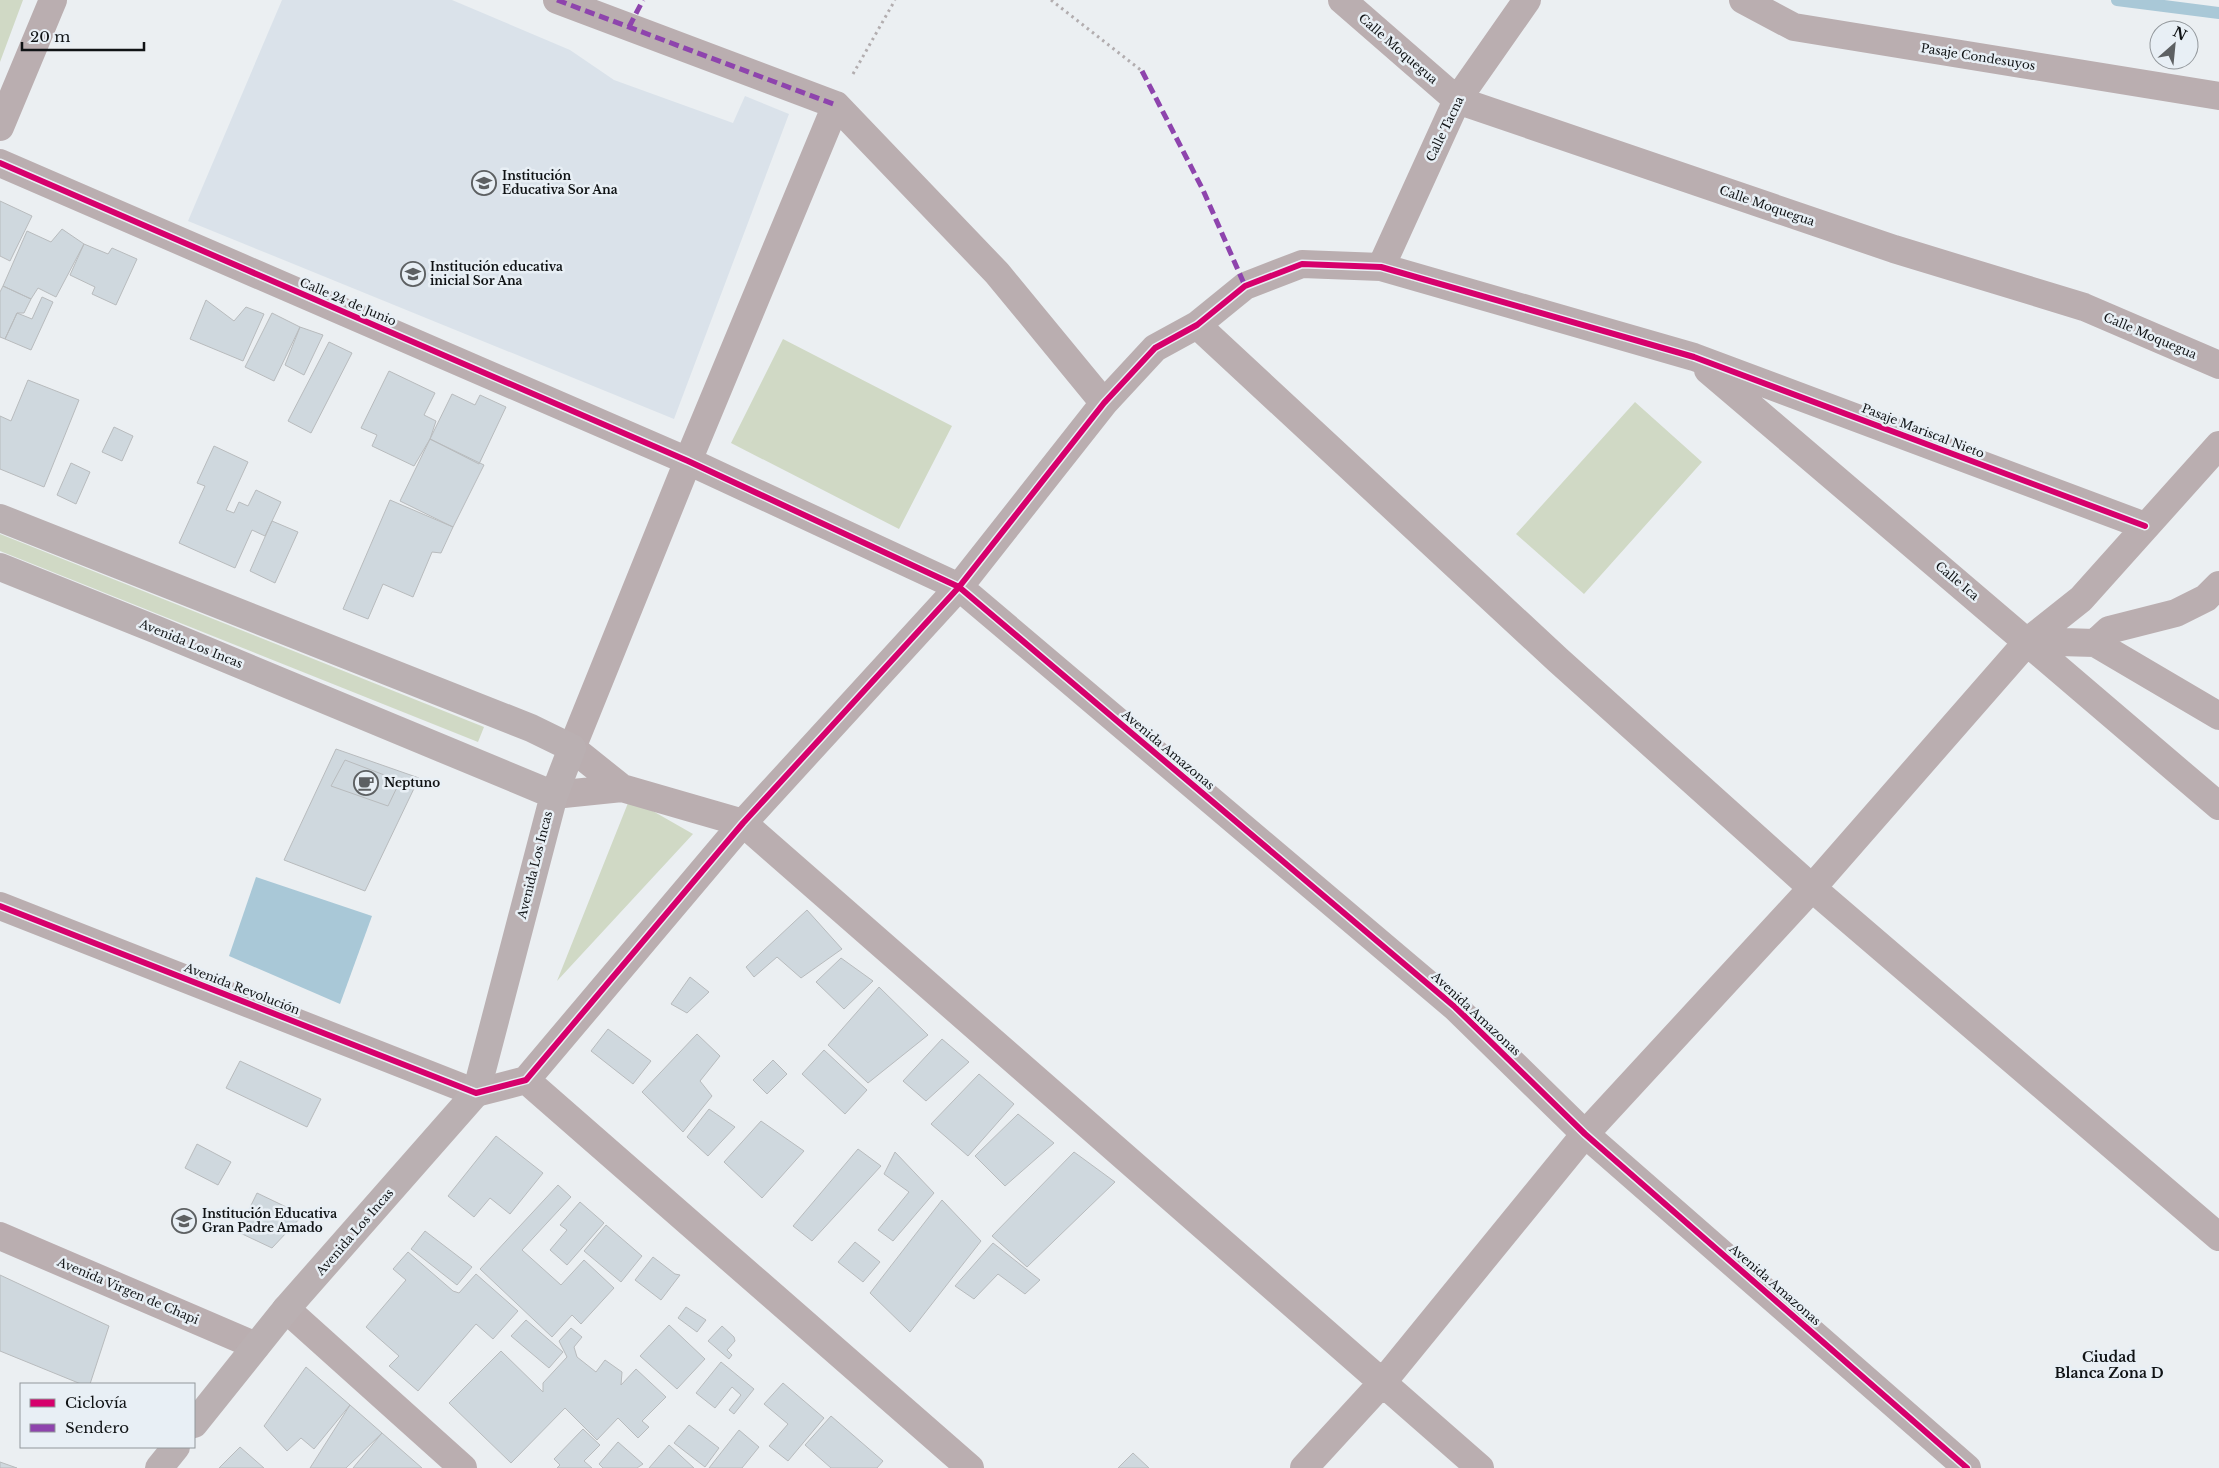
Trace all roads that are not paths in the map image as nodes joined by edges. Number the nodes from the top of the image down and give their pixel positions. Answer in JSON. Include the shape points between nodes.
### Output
{"nodes":[{"id":1,"x":53,"y":0,"type":"edge"},
{"id":2,"x":557,"y":0,"type":"edge"},
{"id":3,"x":1342,"y":0,"type":"edge"},
{"id":4,"x":1527,"y":0,"type":"edge"},
{"id":5,"x":1743,"y":0,"type":"edge"},
{"id":6,"x":2219,"y":96,"type":"edge"},
{"id":7,"x":1457,"y":100,"type":"junction"},
{"id":8,"x":836,"y":105,"type":"junction"},
{"id":9,"x":0,"y":127,"type":"edge"},
{"id":10,"x":0,"y":163,"type":"edge"},
{"id":11,"x":1381,"y":267,"type":"junction"},
{"id":12,"x":1197,"y":325,"type":"junction"},
{"id":13,"x":1694,"y":357,"type":"junction"},
{"id":14,"x":2219,"y":365,"type":"edge"},
{"id":15,"x":1104,"y":403,"type":"junction"},
{"id":16,"x":2219,"y":445,"type":"edge"},
{"id":17,"x":688,"y":461,"type":"junction"},
{"id":18,"x":0,"y":518,"type":"edge"},
{"id":19,"x":2145,"y":526,"type":"junction"},
{"id":20,"x":0,"y":567,"type":"edge"},
{"id":21,"x":2219,"y":585,"type":"edge"},
{"id":22,"x":959,"y":587,"type":"junction"},
{"id":23,"x":2028,"y":641,"type":"junction"},
{"id":24,"x":2095,"y":643,"type":"junction"},
{"id":25,"x":2219,"y":716,"type":"edge"},
{"id":26,"x":572,"y":748,"type":"junction"},
{"id":27,"x":622,"y":788,"type":"junction"},
{"id":28,"x":554,"y":795,"type":"junction"},
{"id":29,"x":2219,"y":806,"type":"edge"},
{"id":30,"x":744,"y":823,"type":"junction"},
{"id":31,"x":1812,"y":888,"type":"junction"},
{"id":32,"x":0,"y":906,"type":"edge"},
{"id":33,"x":526,"y":1080,"type":"junction"},
{"id":34,"x":476,"y":1093,"type":"junction"},
{"id":35,"x":1585,"y":1134,"type":"junction"},
{"id":36,"x":0,"y":1236,"type":"edge"},
{"id":37,"x":2219,"y":1237,"type":"edge"},
{"id":38,"x":286,"y":1309,"type":"junction"},
{"id":39,"x":256,"y":1346,"type":"junction"},
{"id":40,"x":1382,"y":1383,"type":"junction"},
{"id":41,"x":195,"y":1423,"type":"edge"},
{"id":42,"x":175,"y":1448,"type":"edge"},
{"id":43,"x":159,"y":1468,"type":"edge"},
{"id":44,"x":464,"y":1468,"type":"edge"},
{"id":45,"x":970,"y":1468,"type":"edge"},
{"id":46,"x":1304,"y":1468,"type":"edge"},
{"id":47,"x":1480,"y":1468,"type":"edge"},
{"id":48,"x":1967,"y":1468,"type":"edge"}],
"edges":[{"from":1,"to":9,"type":"street"},
{"from":2,"to":8,"type":"street"},
{"from":3,"to":7,"type":"street","name":"Calle Moquegua"},
{"from":4,"to":7,"type":"street","name":"Calle Tacna"},
{"from":5,"to":6,"type":"street","name":"Pasaje Condesuyos","via":[[1794,27]]},
{"from":7,"to":11,"type":"street","name":"Calle Tacna"},
{"from":7,"to":14,"type":"street","name":"Calle Moquegua","via":[[1894,249],[2084,307]]},
{"from":8,"to":15,"type":"street","via":[[997,273]]},
{"from":8,"to":17,"type":"street"},
{"from":10,"to":17,"type":"street","name":"Calle 24 de Junio"},
{"from":11,"to":12,"type":"street","name":"Pasaje Mariscal Nieto","via":[[1302,264],[1245,286]]},
{"from":11,"to":13,"type":"street","name":"Pasaje Mariscal Nieto"},
{"from":12,"to":15,"type":"street","name":"Pasaje Mariscal Nieto","via":[[1155,348]]},
{"from":12,"to":31,"type":"street","via":[[1558,660]]},
{"from":13,"to":19,"type":"street","name":"Pasaje Mariscal Nieto"},
{"from":13,"to":23,"type":"street","name":"Calle Ica"},
{"from":15,"to":22,"type":"street","name":"Pasaje Mariscal Nieto"},
{"from":16,"to":19,"type":"street"},
{"from":17,"to":22,"type":"street","name":"Calle 24 de Junio"},
{"from":17,"to":26,"type":"street"},
{"from":18,"to":26,"type":"main road","via":[[531,728]]},
{"from":19,"to":23,"type":"street","via":[[2081,600]]},
{"from":20,"to":28,"type":"main road","name":"Avenida Los Incas"},
{"from":21,"to":24,"type":"street","via":[[2206,598],[2176,613],[2109,630]]},
{"from":22,"to":30,"type":"street","name":"Pasaje Mariscal Nieto"},
{"from":22,"to":35,"type":"street","name":"Avenida Amazonas","via":[[1455,1007]]},
{"from":23,"to":24,"type":"street"},
{"from":23,"to":29,"type":"street","name":"Calle Ica"},
{"from":23,"to":31,"type":"street"},
{"from":24,"to":25,"type":"street"},
{"from":26,"to":27,"type":"street"},
{"from":26,"to":28,"type":"main road"},
{"from":27,"to":28,"type":"street"},
{"from":27,"to":30,"type":"street"},
{"from":28,"to":34,"type":"main road","name":"Avenida Los Incas"},
{"from":30,"to":33,"type":"street","name":"Pasaje Mariscal Nieto"},
{"from":30,"to":40,"type":"street"},
{"from":31,"to":35,"type":"street"},
{"from":31,"to":37,"type":"street"},
{"from":32,"to":34,"type":"street","name":"Avenida Revolución"},
{"from":33,"to":34,"type":"street"},
{"from":33,"to":45,"type":"street"},
{"from":34,"to":38,"type":"main road","name":"Avenida Los Incas"},
{"from":35,"to":40,"type":"street"},
{"from":35,"to":48,"type":"street","name":"Avenida Amazonas"},
{"from":36,"to":39,"type":"street","name":"Avenida Virgen de Chapi"},
{"from":38,"to":39,"type":"main road","name":"Avenida Los Incas"},
{"from":38,"to":44,"type":"street"},
{"from":39,"to":41,"type":"main road","name":"Avenida Los Incas"},
{"from":40,"to":46,"type":"street"},
{"from":40,"to":47,"type":"street"},
{"from":42,"to":43,"type":"main road"}]}
